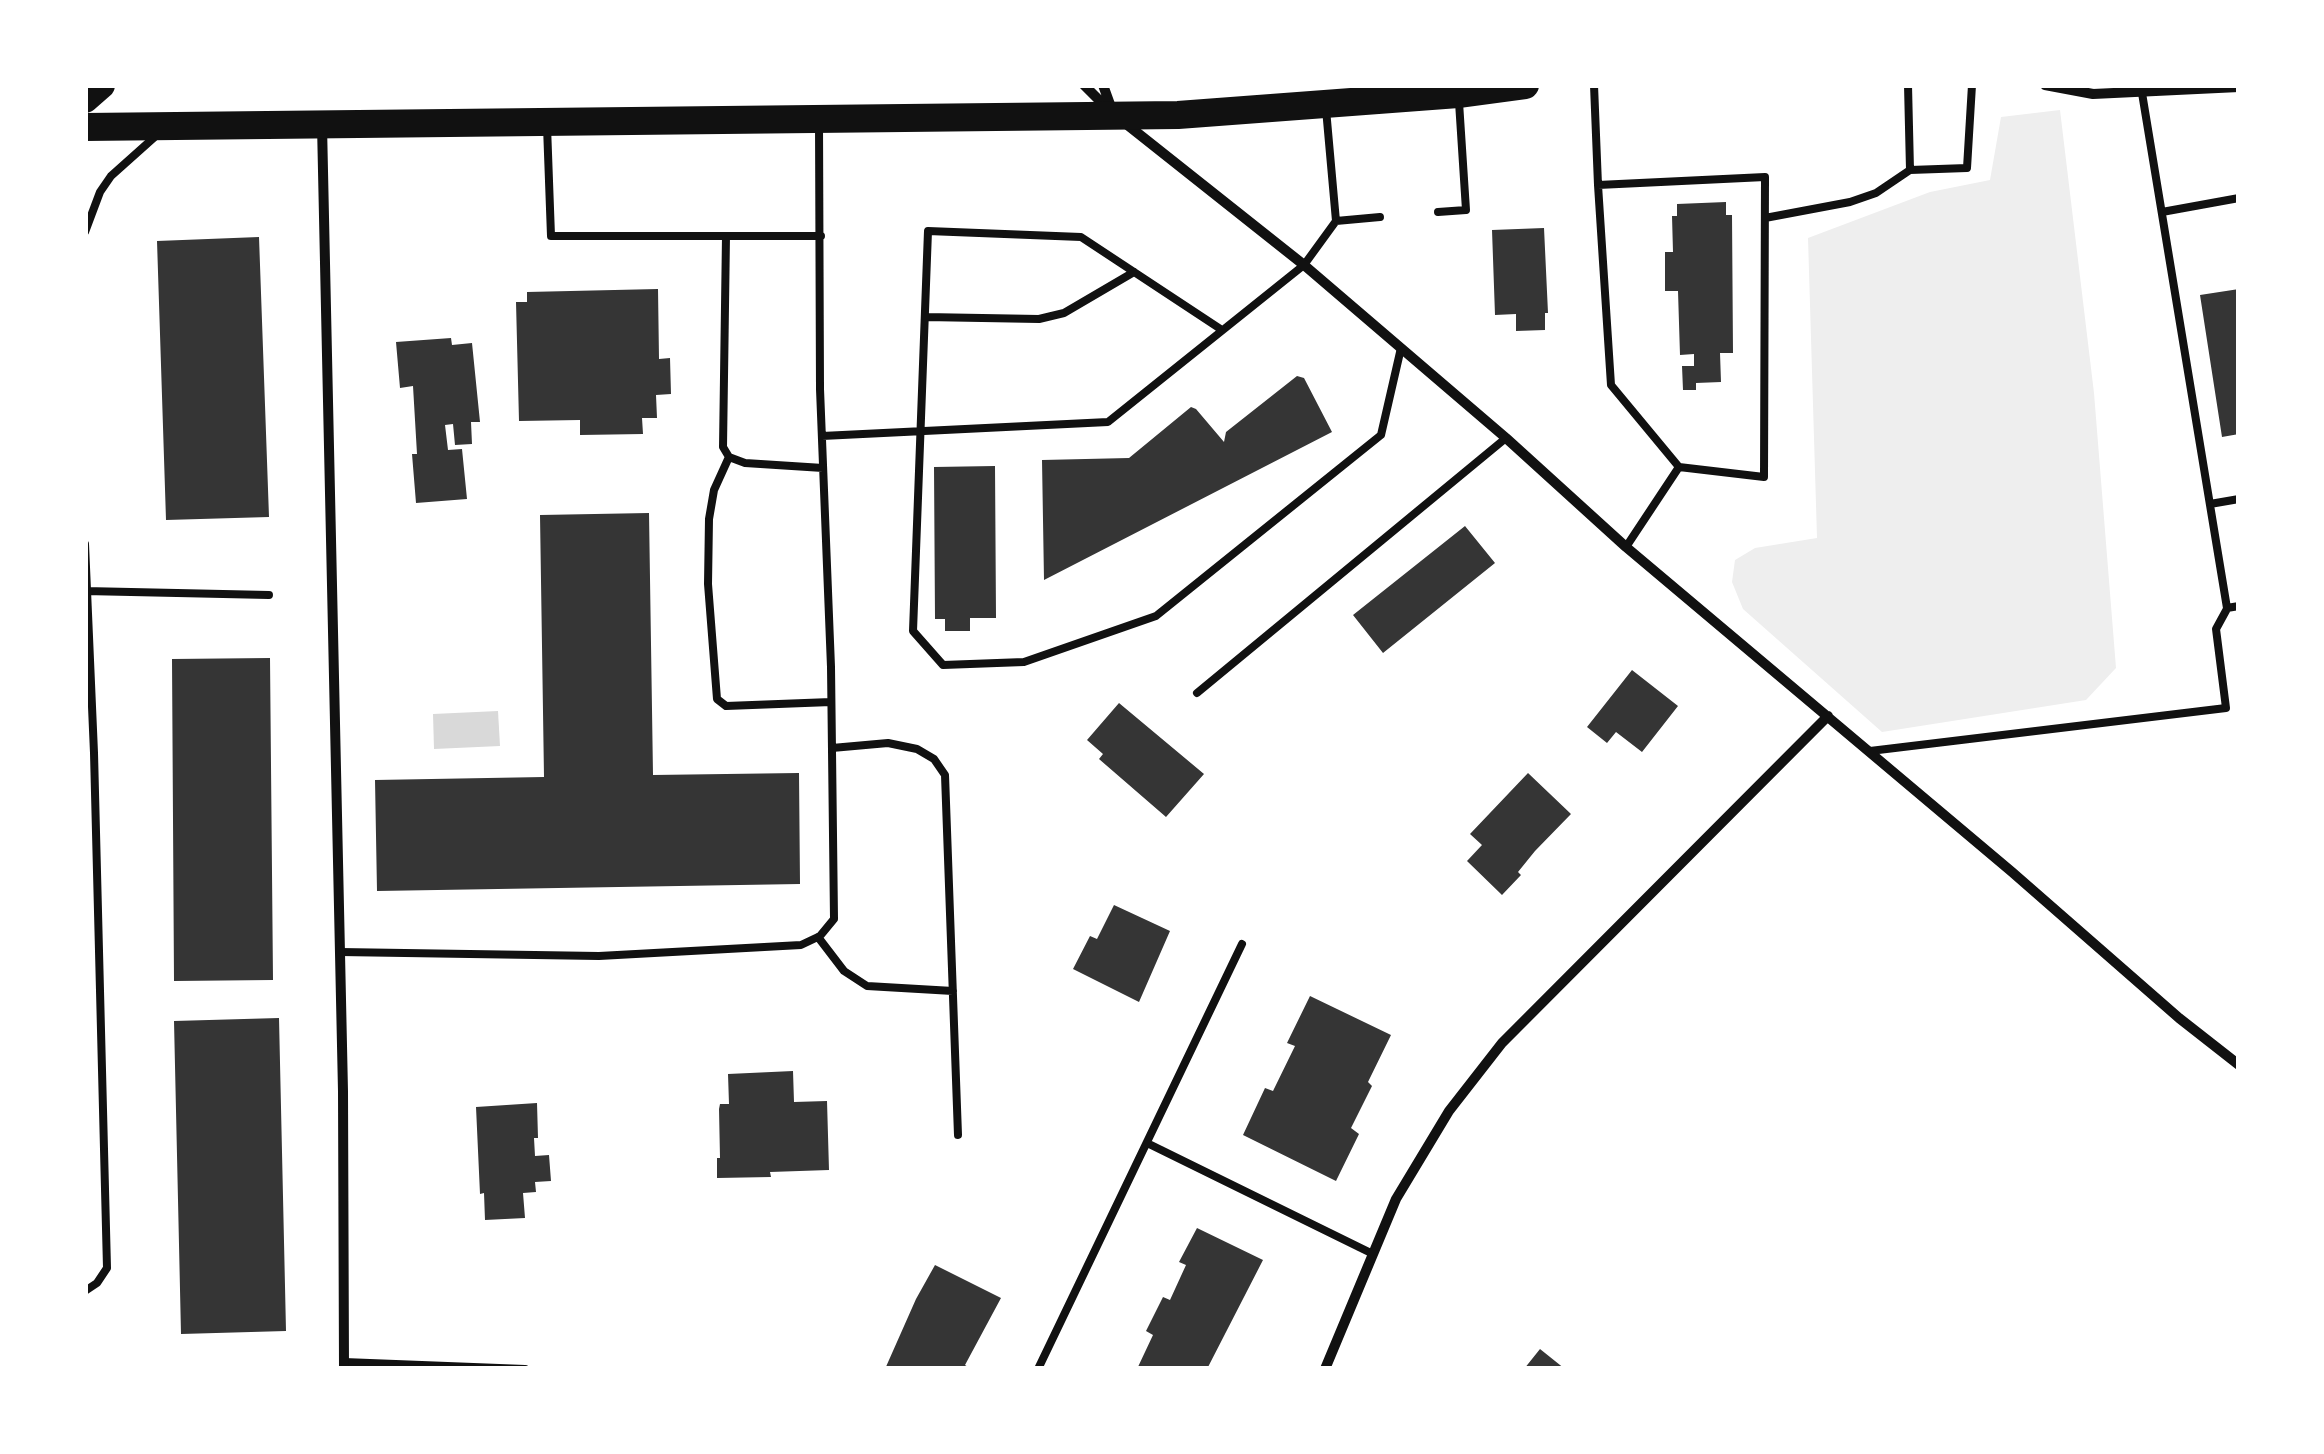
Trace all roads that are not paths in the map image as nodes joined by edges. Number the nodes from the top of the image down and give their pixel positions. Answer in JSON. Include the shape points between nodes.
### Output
{"nodes":[{"id":1,"x":102,"y":85,"type":"edge"},
{"id":2,"x":1084,"y":85,"type":"edge"},
{"id":3,"x":1103,"y":85,"type":"edge"},
{"id":4,"x":1525,"y":85,"type":"edge"},
{"id":5,"x":1594,"y":85,"type":"edge"},
{"id":6,"x":1908,"y":85,"type":"edge"},
{"id":7,"x":1972,"y":85,"type":"edge"},
{"id":8,"x":2045,"y":85,"type":"edge"},
{"id":9,"x":2239,"y":87,"type":"edge"},
{"id":10,"x":2142,"y":93,"type":"junction"},
{"id":11,"x":1458,"y":94,"type":"junction"},
{"id":12,"x":85,"y":100,"type":"edge"},
{"id":13,"x":1325,"y":104,"type":"junction"},
{"id":14,"x":1114,"y":115,"type":"junction"},
{"id":15,"x":819,"y":118,"type":"junction"},
{"id":16,"x":546,"y":121,"type":"junction"},
{"id":17,"x":322,"y":124,"type":"junction"},
{"id":18,"x":167,"y":126,"type":"junction"},
{"id":19,"x":85,"y":127,"type":"edge"},
{"id":20,"x":1910,"y":170,"type":"junction"},
{"id":21,"x":1598,"y":185,"type":"junction"},
{"id":22,"x":2239,"y":198,"type":"edge"},
{"id":23,"x":1438,"y":212,"type":"dead end"},
{"id":24,"x":2162,"y":212,"type":"junction"},
{"id":25,"x":1380,"y":217,"type":"dead end"},
{"id":26,"x":1765,"y":218,"type":"junction"},
{"id":27,"x":1336,"y":221,"type":"junction"},
{"id":28,"x":85,"y":232,"type":"edge"},
{"id":29,"x":726,"y":236,"type":"junction"},
{"id":30,"x":821,"y":236,"type":"junction"},
{"id":31,"x":1304,"y":265,"type":"junction"},
{"id":32,"x":1134,"y":272,"type":"junction"},
{"id":33,"x":925,"y":318,"type":"junction"},
{"id":34,"x":1222,"y":330,"type":"junction"},
{"id":35,"x":1401,"y":348,"type":"junction"},
{"id":36,"x":921,"y":431,"type":"junction"},
{"id":37,"x":822,"y":436,"type":"junction"},
{"id":38,"x":1506,"y":438,"type":"junction"},
{"id":39,"x":729,"y":457,"type":"junction"},
{"id":40,"x":823,"y":468,"type":"junction"},
{"id":41,"x":1680,"y":468,"type":"junction"},
{"id":42,"x":2239,"y":500,"type":"edge"},
{"id":43,"x":2210,"y":504,"type":"junction"},
{"id":44,"x":85,"y":544,"type":"edge"},
{"id":45,"x":1626,"y":547,"type":"junction"},
{"id":46,"x":86,"y":591,"type":"edge"},
{"id":47,"x":269,"y":595,"type":"dead end"},
{"id":48,"x":2239,"y":606,"type":"edge"},
{"id":49,"x":2228,"y":608,"type":"junction"},
{"id":50,"x":1197,"y":693,"type":"dead end"},
{"id":51,"x":831,"y":702,"type":"junction"},
{"id":52,"x":1828,"y":716,"type":"junction"},
{"id":53,"x":832,"y":748,"type":"junction"},
{"id":54,"x":1870,"y":751,"type":"junction"},
{"id":55,"x":818,"y":937,"type":"junction"},
{"id":56,"x":1242,"y":944,"type":"dead end"},
{"id":57,"x":340,"y":952,"type":"junction"},
{"id":58,"x":953,"y":991,"type":"junction"},
{"id":59,"x":2239,"y":1065,"type":"edge"},
{"id":60,"x":958,"y":1136,"type":"dead end"},
{"id":61,"x":1147,"y":1143,"type":"junction"},
{"id":62,"x":1373,"y":1254,"type":"junction"},
{"id":63,"x":85,"y":1292,"type":"edge"},
{"id":64,"x":344,"y":1366,"type":"edge"},
{"id":65,"x":525,"y":1369,"type":"edge"},
{"id":66,"x":1038,"y":1369,"type":"edge"},
{"id":67,"x":1324,"y":1369,"type":"edge"}],
"edges":[{"from":1,"to":12,"type":"highway"},
{"from":2,"to":14,"type":"street"},
{"from":3,"to":14,"type":"street"},
{"from":4,"to":11,"type":"highway"},
{"from":5,"to":21,"type":"lane"},
{"from":6,"to":20,"type":"lane"},
{"from":7,"to":20,"type":"lane","via":[[1967,168]]},
{"from":8,"to":10,"type":"street","via":[[2093,94]]},
{"from":9,"to":10,"type":"street"},
{"from":10,"to":24,"type":"lane"},
{"from":11,"to":13,"type":"highway"},
{"from":11,"to":23,"type":"lane","via":[[1466,210]]},
{"from":13,"to":14,"type":"highway"},
{"from":13,"to":27,"type":"lane"},
{"from":14,"to":15,"type":"highway"},
{"from":14,"to":31,"type":"street"},
{"from":15,"to":16,"type":"highway"},
{"from":15,"to":30,"type":"lane"},
{"from":16,"to":17,"type":"highway"},
{"from":16,"to":29,"type":"lane","via":[[551,236]]},
{"from":17,"to":18,"type":"highway"},
{"from":17,"to":57,"type":"street"},
{"from":18,"to":19,"type":"highway"},
{"from":18,"to":28,"type":"lane","via":[[111,176]]},
{"from":20,"to":26,"type":"lane","via":[[1850,202]]},
{"from":21,"to":26,"type":"lane","via":[[1766,177]]},
{"from":21,"to":41,"type":"lane","via":[[1611,386]]},
{"from":22,"to":24,"type":"lane"},
{"from":24,"to":43,"type":"lane"},
{"from":25,"to":27,"type":"lane"},
{"from":26,"to":41,"type":"lane","via":[[1764,477]]},
{"from":27,"to":31,"type":"lane"},
{"from":29,"to":30,"type":"lane"},
{"from":29,"to":39,"type":"lane","via":[[722,426]]},
{"from":30,"to":37,"type":"lane"},
{"from":31,"to":34,"type":"lane"},
{"from":31,"to":35,"type":"street"},
{"from":32,"to":33,"type":"lane","via":[[1064,313],[1039,319]]},
{"from":32,"to":33,"type":"lane","via":[[1081,236],[928,231]]},
{"from":32,"to":34,"type":"lane"},
{"from":33,"to":36,"type":"lane"},
{"from":34,"to":36,"type":"lane","via":[[1108,422]]},
{"from":35,"to":36,"type":"lane","via":[[1381,435],[1156,616],[1024,662],[943,665],[914,631]]},
{"from":35,"to":38,"type":"street"},
{"from":36,"to":37,"type":"lane"},
{"from":37,"to":40,"type":"lane"},
{"from":38,"to":45,"type":"street"},
{"from":38,"to":50,"type":"lane"},
{"from":39,"to":40,"type":"lane"},
{"from":39,"to":51,"type":"lane","via":[[709,520],[718,699],[726,706]]},
{"from":40,"to":51,"type":"lane"},
{"from":41,"to":45,"type":"lane"},
{"from":42,"to":43,"type":"lane"},
{"from":43,"to":49,"type":"lane"},
{"from":44,"to":46,"type":"lane"},
{"from":45,"to":52,"type":"street"},
{"from":46,"to":47,"type":"lane"},
{"from":46,"to":63,"type":"lane","via":[[106,1268]]},
{"from":48,"to":49,"type":"lane"},
{"from":49,"to":54,"type":"lane","via":[[2216,629],[2226,708]]},
{"from":51,"to":53,"type":"lane"},
{"from":52,"to":54,"type":"street"},
{"from":52,"to":62,"type":"street","via":[[1502,1043],[1449,1111],[1396,1200]]},
{"from":53,"to":55,"type":"lane","via":[[834,919]]},
{"from":53,"to":58,"type":"lane","via":[[888,743],[917,749],[945,775]]},
{"from":54,"to":59,"type":"street"},
{"from":55,"to":57,"type":"lane","via":[[801,946],[599,956]]},
{"from":55,"to":58,"type":"lane","via":[[844,971],[867,986]]},
{"from":56,"to":61,"type":"lane"},
{"from":57,"to":64,"type":"street"},
{"from":58,"to":60,"type":"lane"},
{"from":61,"to":62,"type":"lane"},
{"from":61,"to":66,"type":"lane"},
{"from":62,"to":67,"type":"street"},
{"from":64,"to":65,"type":"lane"}]}
